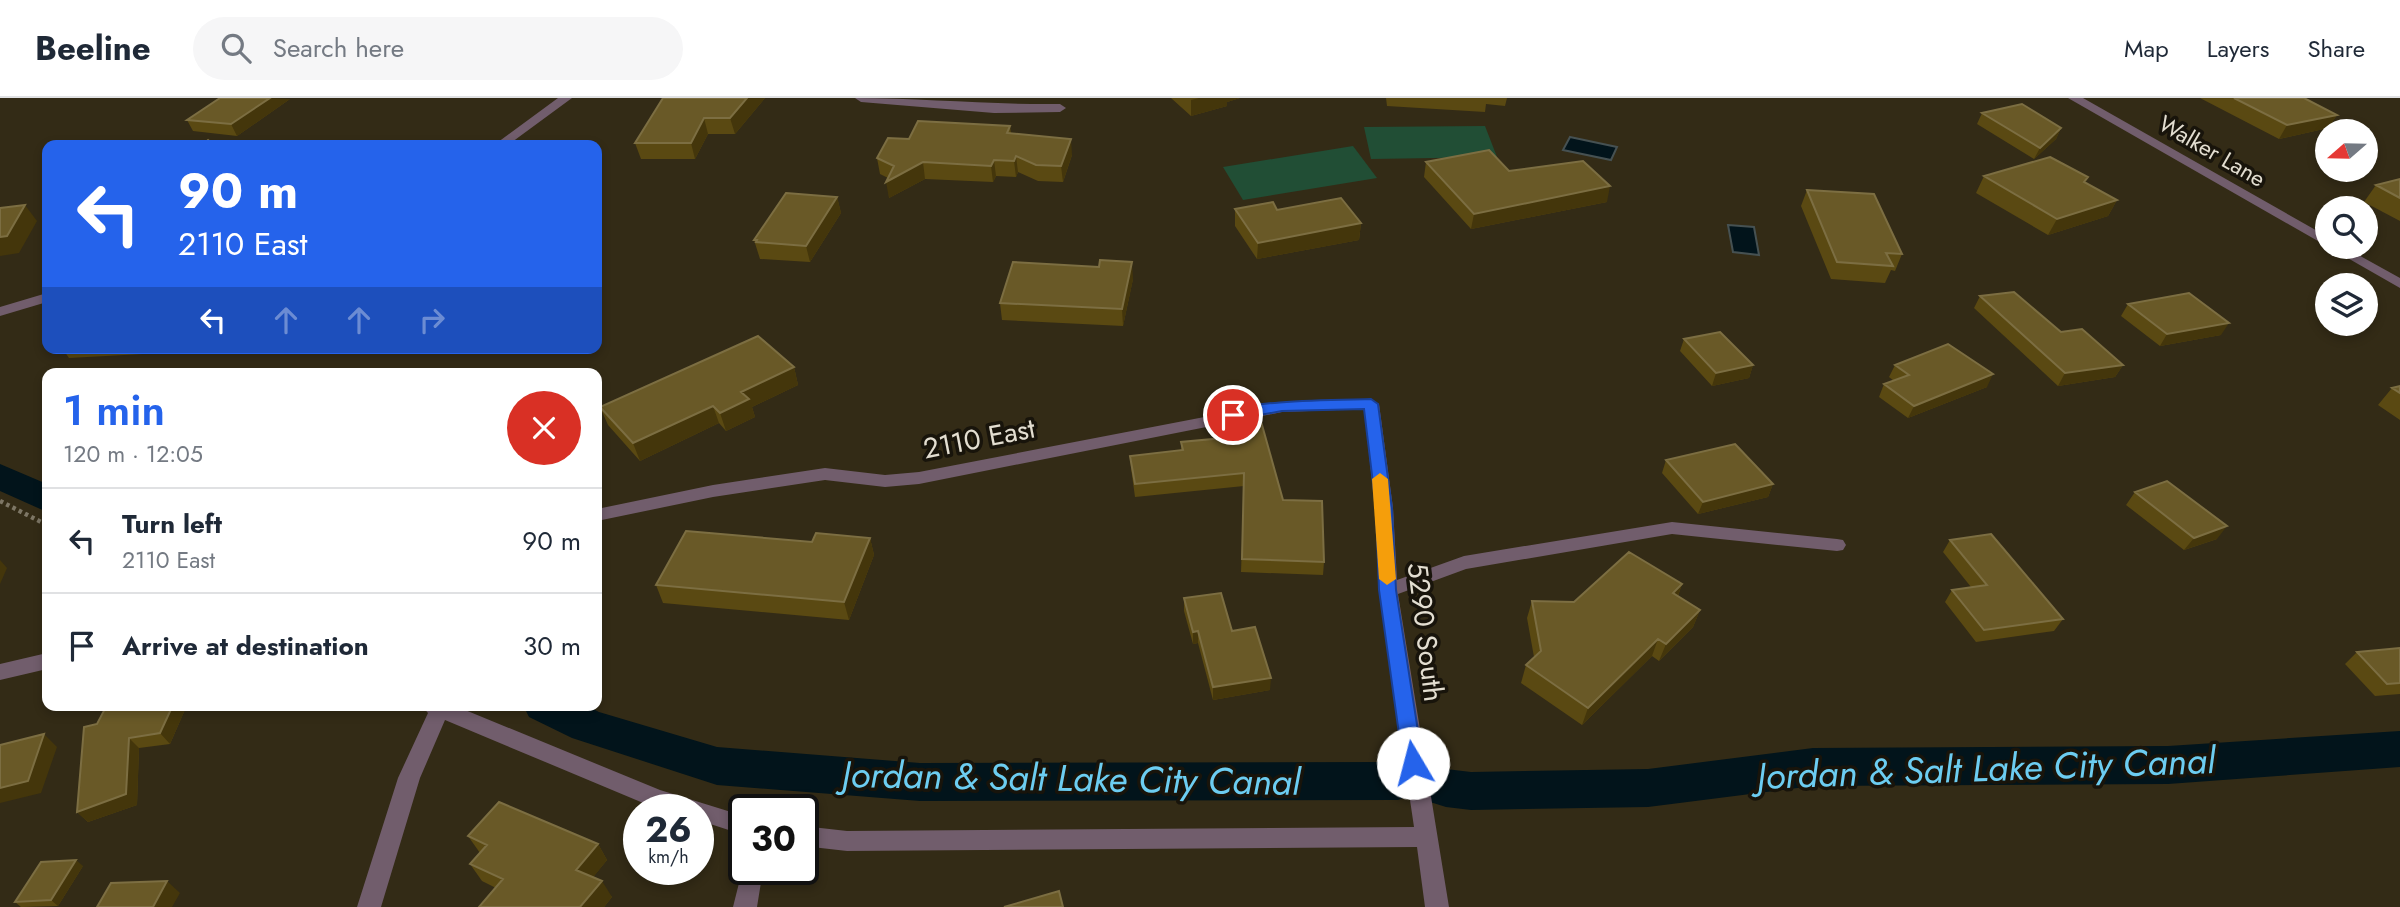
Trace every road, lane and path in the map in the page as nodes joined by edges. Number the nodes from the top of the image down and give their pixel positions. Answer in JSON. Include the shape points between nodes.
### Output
{"nodes":[{"id":1,"x":566,"y":98,"type":"edge"},
{"id":2,"x":861,"y":98,"type":"edge"},
{"id":3,"x":2074,"y":98,"type":"edge"},
{"id":4,"x":1060,"y":108,"type":"dead end"},
{"id":5,"x":507,"y":140,"type":"edge"},
{"id":6,"x":2315,"y":236,"type":"edge"},
{"id":7,"x":2355,"y":259,"type":"edge"},
{"id":8,"x":2400,"y":284,"type":"edge"},
{"id":9,"x":42,"y":299,"type":"edge"},
{"id":10,"x":0,"y":312,"type":"edge"},
{"id":11,"x":1371,"y":404,"type":"joint"},
{"id":12,"x":0,"y":501,"type":"edge"},
{"id":13,"x":602,"y":514,"type":"edge"},
{"id":14,"x":42,"y":522,"type":"edge"},
{"id":15,"x":1837,"y":545,"type":"dead end"},
{"id":16,"x":1388,"y":590,"type":"junction"},
{"id":17,"x":42,"y":661,"type":"edge"},
{"id":18,"x":0,"y":672,"type":"edge"},
{"id":19,"x":434,"y":711,"type":"edge"},
{"id":20,"x":445,"y":711,"type":"edge"},
{"id":21,"x":646,"y":794,"type":"edge"},
{"id":22,"x":1427,"y":837,"type":"junction"},
{"id":23,"x":819,"y":838,"type":"edge"},
{"id":24,"x":749,"y":885,"type":"edge"},
{"id":25,"x":369,"y":907,"type":"edge"},
{"id":26,"x":745,"y":907,"type":"edge"},
{"id":27,"x":1437,"y":907,"type":"edge"}],
"edges":[{"from":1,"to":5,"type":"street"},
{"from":2,"to":4,"type":"street","via":[[994,109]]},
{"from":3,"to":6,"type":"street","name":"Walker Lane"},
{"from":7,"to":8,"type":"street"},
{"from":9,"to":10,"type":"street"},
{"from":11,"to":13,"type":"street","name":"2110 East","via":[[1282,407],[919,478],[885,481],[825,474]]},
{"from":11,"to":16,"type":"street","name":"5290 South"},
{"from":12,"to":14,"type":"path"},
{"from":15,"to":16,"type":"street","via":[[1672,528],[1464,563]]},
{"from":16,"to":22,"type":"street","name":"5290 South"},
{"from":17,"to":18,"type":"street"},
{"from":19,"to":25,"type":"street"},
{"from":20,"to":21,"type":"street"},
{"from":22,"to":23,"type":"street"},
{"from":22,"to":27,"type":"street","name":"5290 South"},
{"from":24,"to":26,"type":"street"}]}
